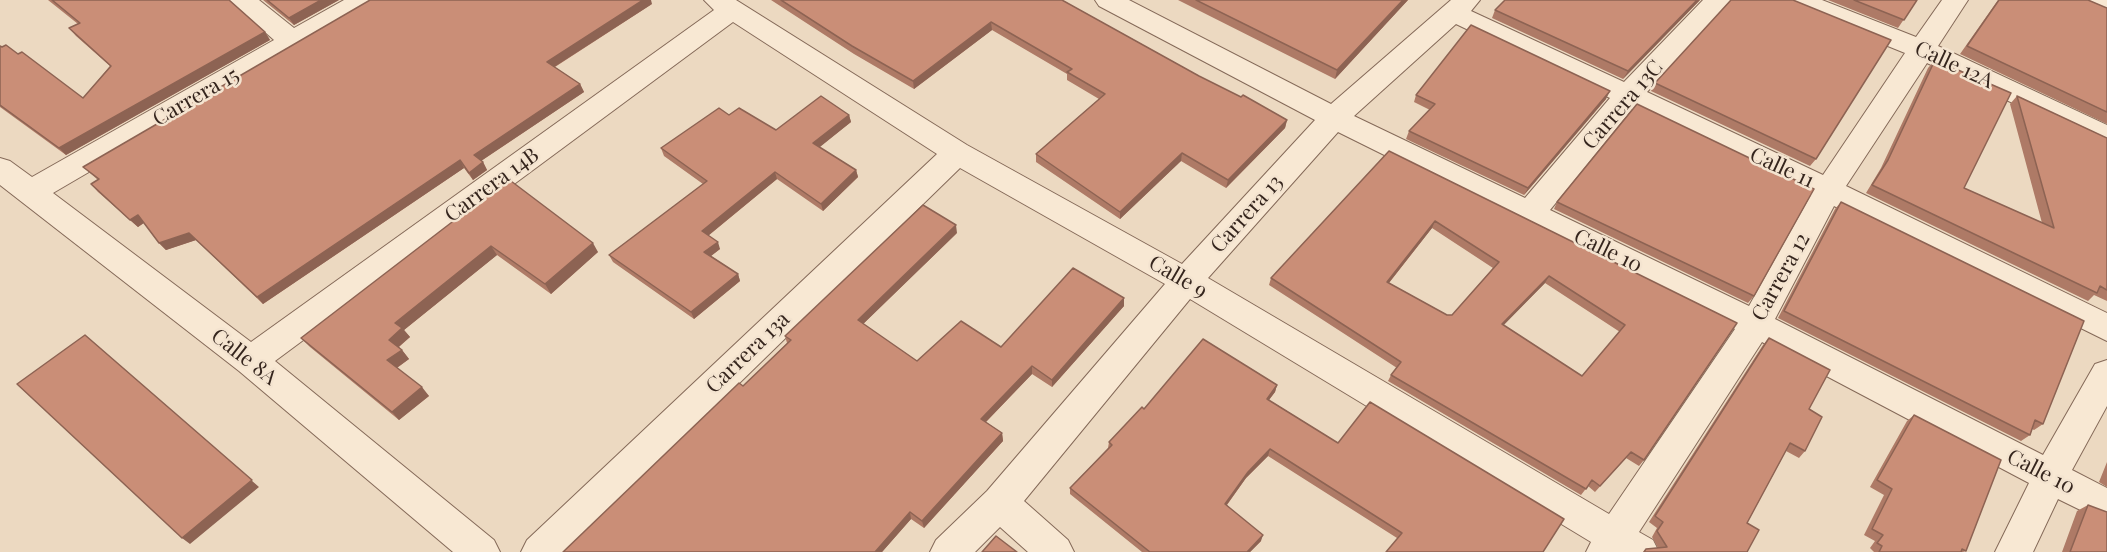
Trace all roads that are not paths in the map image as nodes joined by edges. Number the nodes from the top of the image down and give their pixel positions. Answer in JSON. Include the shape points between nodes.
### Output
{"nodes":[{"id":1,"x":242,"y":0,"type":"edge"},
{"id":2,"x":364,"y":0,"type":"edge"},
{"id":3,"x":1108,"y":0,"type":"edge"},
{"id":4,"x":1718,"y":0,"type":"edge"},
{"id":5,"x":1798,"y":0,"type":"edge"},
{"id":6,"x":1955,"y":0,"type":"edge"},
{"id":7,"x":2089,"y":0,"type":"edge"},
{"id":8,"x":725,"y":5,"type":"edge"},
{"id":9,"x":1460,"y":6,"type":"edge"},
{"id":10,"x":2107,"y":8,"type":"edge"},
{"id":11,"x":293,"y":41,"type":"junction"},
{"id":12,"x":1923,"y":50,"type":"junction"},
{"id":13,"x":1628,"y":95,"type":"junction"},
{"id":14,"x":1334,"y":118,"type":"junction"},
{"id":15,"x":2107,"y":137,"type":"edge"},
{"id":16,"x":957,"y":153,"type":"junction"},
{"id":17,"x":0,"y":169,"type":"edge"},
{"id":18,"x":1828,"y":190,"type":"junction"},
{"id":19,"x":29,"y":193,"type":"junction"},
{"id":20,"x":1530,"y":213,"type":"junction"},
{"id":21,"x":1186,"y":281,"type":"junction"},
{"id":22,"x":1756,"y":324,"type":"junction"},
{"id":23,"x":2107,"y":328,"type":"edge"},
{"id":24,"x":251,"y":361,"type":"junction"},
{"id":25,"x":2107,"y":374,"type":"edge"},
{"id":26,"x":2050,"y":477,"type":"junction"},
{"id":27,"x":1000,"y":503,"type":"junction"},
{"id":28,"x":2107,"y":506,"type":"edge"},
{"id":29,"x":1610,"y":544,"type":"edge"},
{"id":30,"x":481,"y":552,"type":"edge"},
{"id":31,"x":540,"y":552,"type":"edge"},
{"id":32,"x":950,"y":552,"type":"edge"},
{"id":33,"x":1055,"y":552,"type":"edge"},
{"id":34,"x":1640,"y":552,"type":"edge"},
{"id":35,"x":2014,"y":552,"type":"edge"}],
"edges":[{"from":1,"to":11,"type":"street"},
{"from":2,"to":11,"type":"street","name":"Carrera 15"},
{"from":3,"to":14,"type":"street","name":"Calle 10"},
{"from":4,"to":13,"type":"street","name":"Carrera 13C"},
{"from":5,"to":12,"type":"street","name":"Calle 12A"},
{"from":6,"to":12,"type":"street","name":"Carrera 12"},
{"from":7,"to":10,"type":"street"},
{"from":8,"to":16,"type":"street","name":"Calle 9"},
{"from":8,"to":24,"type":"street","name":"Carrera 14B"},
{"from":9,"to":13,"type":"street","name":"Calle 11"},
{"from":9,"to":14,"type":"street","name":"Carrera 13"},
{"from":11,"to":19,"type":"street","name":"Carrera 15"},
{"from":12,"to":15,"type":"street","name":"Calle 12A"},
{"from":12,"to":18,"type":"street","name":"Carrera 12"},
{"from":13,"to":18,"type":"street","name":"Calle 11"},
{"from":13,"to":20,"type":"street","name":"Carrera 13C"},
{"from":14,"to":20,"type":"street","name":"Calle 10"},
{"from":14,"to":21,"type":"street","name":"Carrera 13"},
{"from":16,"to":21,"type":"street","name":"Calle 9"},
{"from":16,"to":31,"type":"street","name":"Carrera 13a"},
{"from":17,"to":19,"type":"street","name":"Calle 8A"},
{"from":18,"to":22,"type":"street","name":"Carrera 12"},
{"from":18,"to":23,"type":"street","name":"Calle 11"},
{"from":19,"to":24,"type":"street","name":"Calle 8A"},
{"from":20,"to":22,"type":"street","name":"Calle 10"},
{"from":21,"to":27,"type":"street","name":"Carrera 13"},
{"from":21,"to":29,"type":"street","name":"Calle 9"},
{"from":22,"to":26,"type":"street","name":"Calle 10"},
{"from":22,"to":29,"type":"street","name":"Carrera 12"},
{"from":24,"to":30,"type":"street","name":"Calle 8A"},
{"from":25,"to":26,"type":"street"},
{"from":26,"to":28,"type":"street","name":"Calle 10"},
{"from":26,"to":35,"type":"street"},
{"from":27,"to":32,"type":"street","name":"Carrera 13"},
{"from":27,"to":33,"type":"street"},
{"from":29,"to":34,"type":"street","name":"Calle 9"}]}
